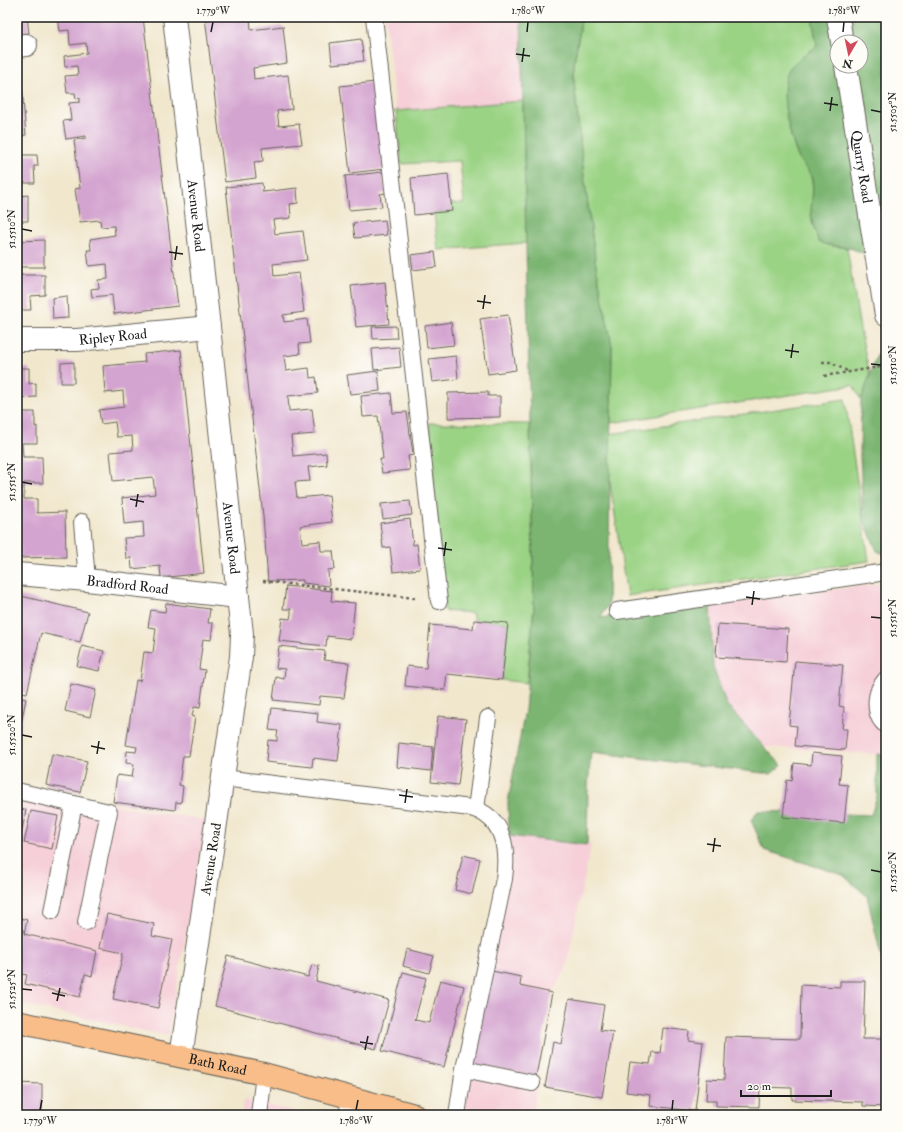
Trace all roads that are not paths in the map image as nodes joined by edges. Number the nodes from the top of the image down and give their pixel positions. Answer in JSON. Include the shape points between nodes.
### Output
{"nodes":[{"id":1,"x":174,"y":17,"type":"edge"},
{"id":2,"x":374,"y":17,"type":"edge"},
{"id":3,"x":838,"y":17,"type":"edge"},
{"id":4,"x":841,"y":34,"type":"edge"},
{"id":5,"x":847,"y":74,"type":"edge"},
{"id":6,"x":886,"y":315,"type":"edge"},
{"id":7,"x":209,"y":327,"type":"junction"},
{"id":8,"x":17,"y":340,"type":"edge"},
{"id":9,"x":82,"y":522,"type":"dead end"},
{"id":10,"x":886,"y":572,"type":"edge"},
{"id":11,"x":17,"y":574,"type":"edge"},
{"id":12,"x":87,"y":580,"type":"junction"},
{"id":13,"x":237,"y":588,"type":"junction"},
{"id":14,"x":439,"y":600,"type":"road end"},
{"id":15,"x":617,"y":611,"type":"dead end"},
{"id":16,"x":886,"y":679,"type":"edge"},
{"id":17,"x":488,"y":718,"type":"dead end"},
{"id":18,"x":886,"y":725,"type":"edge"},
{"id":19,"x":223,"y":778,"type":"junction"},
{"id":20,"x":17,"y":791,"type":"edge"},
{"id":21,"x":74,"y":804,"type":"junction"},
{"id":22,"x":476,"y":809,"type":"junction"},
{"id":23,"x":52,"y":911,"type":"dead end"},
{"id":24,"x":86,"y":922,"type":"dead end"},
{"id":25,"x":17,"y":1022,"type":"edge"},
{"id":26,"x":181,"y":1056,"type":"junction"},
{"id":27,"x":464,"y":1069,"type":"junction"},
{"id":28,"x":264,"y":1074,"type":"junction"},
{"id":29,"x":532,"y":1083,"type":"dead end"},
{"id":30,"x":348,"y":1106,"type":"edge"},
{"id":31,"x":259,"y":1115,"type":"edge"},
{"id":32,"x":415,"y":1115,"type":"edge"},
{"id":33,"x":457,"y":1115,"type":"edge"}],
"edges":[{"from":1,"to":7,"type":"street","name":"Avenue Road"},
{"from":2,"to":14,"type":"lane"},
{"from":3,"to":4,"type":"street"},
{"from":5,"to":6,"type":"street","name":"Quarry Road"},
{"from":7,"to":8,"type":"street","name":"Ripley Road","via":[[77,340]]},
{"from":7,"to":13,"type":"street","name":"Avenue Road"},
{"from":9,"to":12,"type":"lane"},
{"from":10,"to":15,"type":"lane"},
{"from":11,"to":12,"type":"street","name":"Bradford Road"},
{"from":12,"to":13,"type":"street","name":"Bradford Road"},
{"from":13,"to":19,"type":"street","name":"Avenue Road","via":[[242,634],[241,657]]},
{"from":16,"to":18,"type":"lane","via":[[879,689],[877,702],[878,712]]},
{"from":17,"to":22,"type":"lane"},
{"from":19,"to":22,"type":"lane"},
{"from":19,"to":26,"type":"street","name":"Avenue Road"},
{"from":20,"to":21,"type":"lane"},
{"from":21,"to":23,"type":"lane"},
{"from":21,"to":24,"type":"lane","via":[[109,812]]},
{"from":22,"to":27,"type":"lane","via":[[486,814],[502,834],[506,864]]},
{"from":25,"to":26,"type":"main road","name":"Bath Road"},
{"from":26,"to":28,"type":"main road","name":"Bath Road"},
{"from":27,"to":29,"type":"lane"},
{"from":27,"to":33,"type":"lane"},
{"from":28,"to":30,"type":"main road","name":"Bath Road"},
{"from":28,"to":31,"type":"lane"},
{"from":30,"to":32,"type":"main road","name":"Bath Road"}]}
